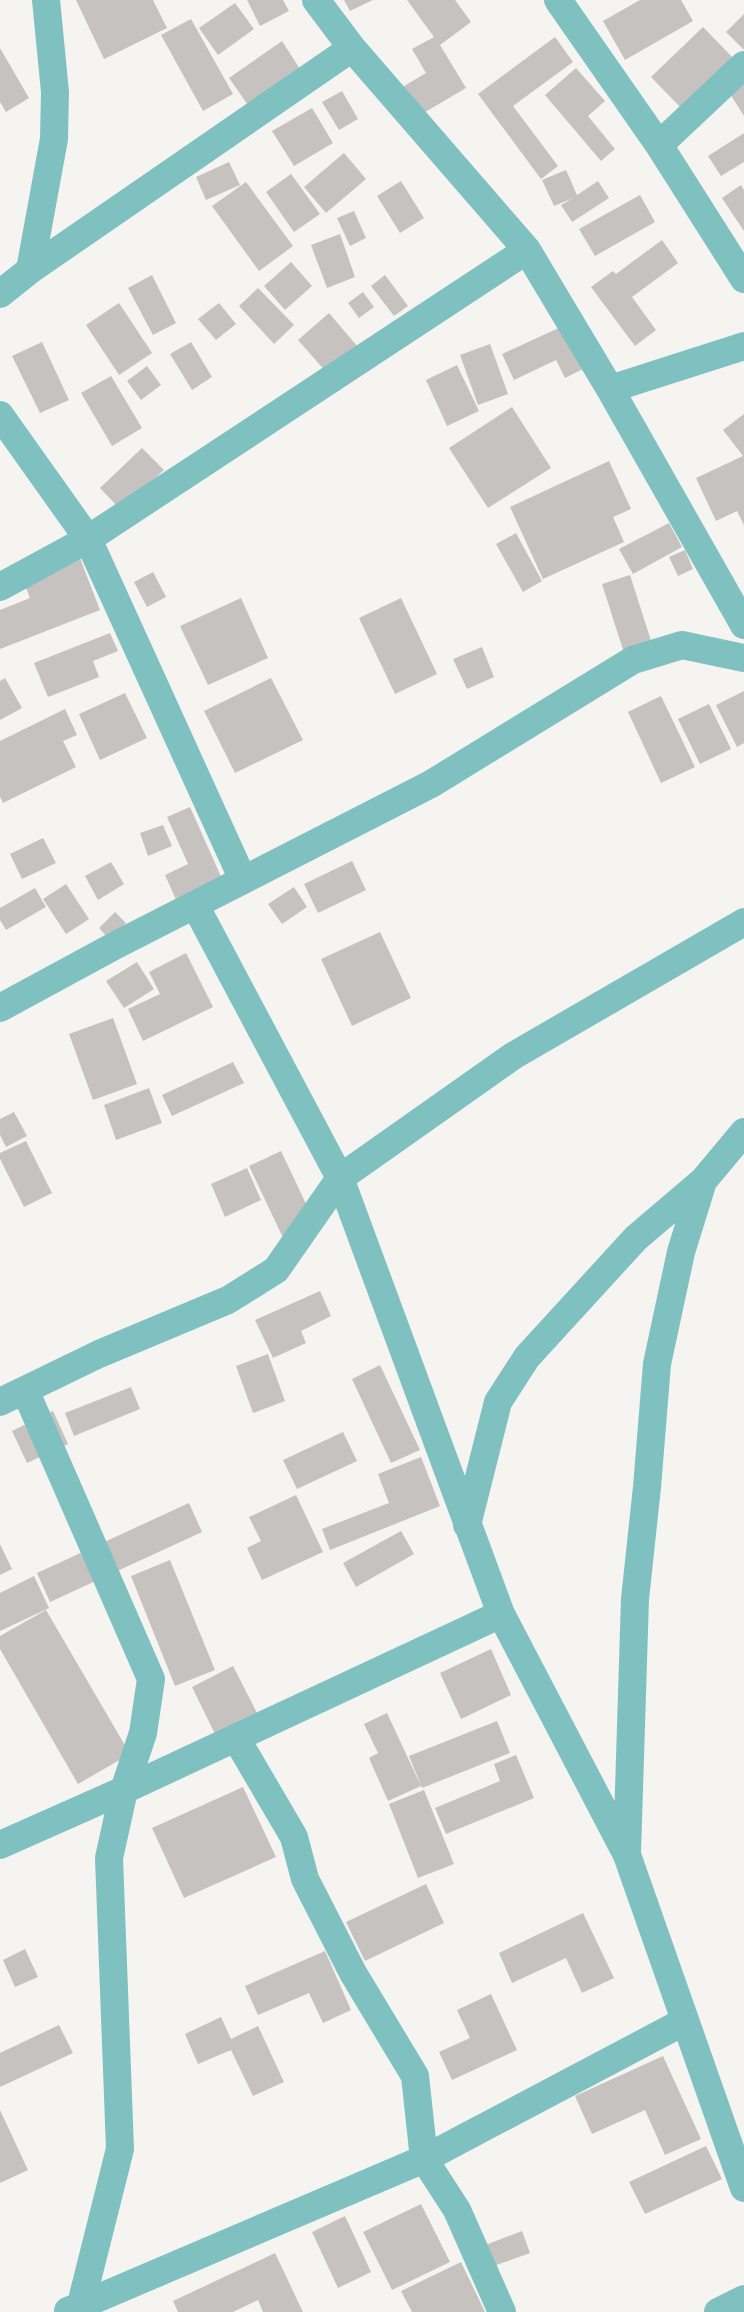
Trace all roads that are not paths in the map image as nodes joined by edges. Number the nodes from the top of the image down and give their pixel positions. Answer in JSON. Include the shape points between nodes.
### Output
{"nodes":[{"id":1,"x":46,"y":0,"type":"edge"},
{"id":2,"x":316,"y":0,"type":"edge"},
{"id":3,"x":558,"y":0,"type":"edge"},
{"id":4,"x":352,"y":48,"type":"junction"},
{"id":5,"x":744,"y":65,"type":"edge"},
{"id":6,"x":659,"y":145,"type":"junction"},
{"id":7,"x":527,"y":250,"type":"junction"},
{"id":8,"x":30,"y":270,"type":"junction"},
{"id":9,"x":744,"y":279,"type":"edge"},
{"id":10,"x":0,"y":294,"type":"edge"},
{"id":11,"x":744,"y":346,"type":"edge"},
{"id":12,"x":610,"y":389,"type":"junction"},
{"id":13,"x":0,"y":415,"type":"edge"},
{"id":14,"x":88,"y":539,"type":"junction"},
{"id":15,"x":0,"y":587,"type":"edge"},
{"id":16,"x":744,"y":626,"type":"edge"},
{"id":17,"x":744,"y":658,"type":"edge"},
{"id":18,"x":243,"y":880,"type":"junction"},
{"id":19,"x":195,"y":904,"type":"junction"},
{"id":20,"x":744,"y":922,"type":"edge"},
{"id":21,"x":0,"y":1008,"type":"edge"},
{"id":22,"x":744,"y":1132,"type":"edge"},
{"id":23,"x":340,"y":1178,"type":"junction"},
{"id":24,"x":703,"y":1181,"type":"junction"},
{"id":25,"x":25,"y":1390,"type":"junction"},
{"id":26,"x":0,"y":1402,"type":"edge"},
{"id":27,"x":467,"y":1525,"type":"junction"},
{"id":28,"x":502,"y":1614,"type":"junction"},
{"id":29,"x":236,"y":1738,"type":"junction"},
{"id":30,"x":124,"y":1790,"type":"junction"},
{"id":31,"x":0,"y":1845,"type":"edge"},
{"id":32,"x":627,"y":1855,"type":"junction"},
{"id":33,"x":685,"y":2021,"type":"junction"},
{"id":34,"x":424,"y":2159,"type":"junction"},
{"id":35,"x":744,"y":2188,"type":"edge"},
{"id":36,"x":744,"y":2298,"type":"edge"},
{"id":37,"x":75,"y":2310,"type":"edge"},
{"id":38,"x":502,"y":2312,"type":"edge"},
{"id":39,"x":718,"y":2312,"type":"edge"}],
"edges":[{"from":1,"to":8,"type":"street","via":[[55,92],[54,139]]},
{"from":2,"to":4,"type":"street"},
{"from":3,"to":6,"type":"street"},
{"from":4,"to":7,"type":"street"},
{"from":4,"to":8,"type":"street"},
{"from":5,"to":6,"type":"street"},
{"from":6,"to":9,"type":"street"},
{"from":7,"to":12,"type":"street"},
{"from":7,"to":14,"type":"street"},
{"from":8,"to":10,"type":"street"},
{"from":11,"to":12,"type":"street"},
{"from":12,"to":16,"type":"street"},
{"from":13,"to":14,"type":"street"},
{"from":14,"to":15,"type":"street"},
{"from":14,"to":18,"type":"street"},
{"from":17,"to":18,"type":"street","via":[[682,645],[633,660],[431,784]]},
{"from":18,"to":19,"type":"street"},
{"from":19,"to":21,"type":"street"},
{"from":19,"to":23,"type":"street"},
{"from":20,"to":23,"type":"street","via":[[513,1056]]},
{"from":22,"to":24,"type":"street"},
{"from":23,"to":25,"type":"street","via":[[276,1270],[228,1300],[99,1354]]},
{"from":23,"to":27,"type":"street"},
{"from":24,"to":27,"type":"street","via":[[636,1238],[527,1357],[498,1402]]},
{"from":24,"to":32,"type":"street","via":[[681,1252],[657,1364],[635,1599]]},
{"from":25,"to":26,"type":"street"},
{"from":25,"to":30,"type":"street","via":[[151,1679],[143,1733]]},
{"from":27,"to":28,"type":"street"},
{"from":28,"to":29,"type":"street"},
{"from":28,"to":32,"type":"street"},
{"from":29,"to":30,"type":"street"},
{"from":29,"to":34,"type":"street","via":[[294,1837],[305,1879],[353,1973],[414,2076]]},
{"from":30,"to":31,"type":"street"},
{"from":30,"to":37,"type":"street","via":[[109,1858],[120,2149]]},
{"from":32,"to":33,"type":"street"},
{"from":33,"to":34,"type":"street"},
{"from":33,"to":35,"type":"street"},
{"from":34,"to":37,"type":"street"},
{"from":34,"to":38,"type":"street","via":[[456,2210]]},
{"from":36,"to":39,"type":"street"}]}
